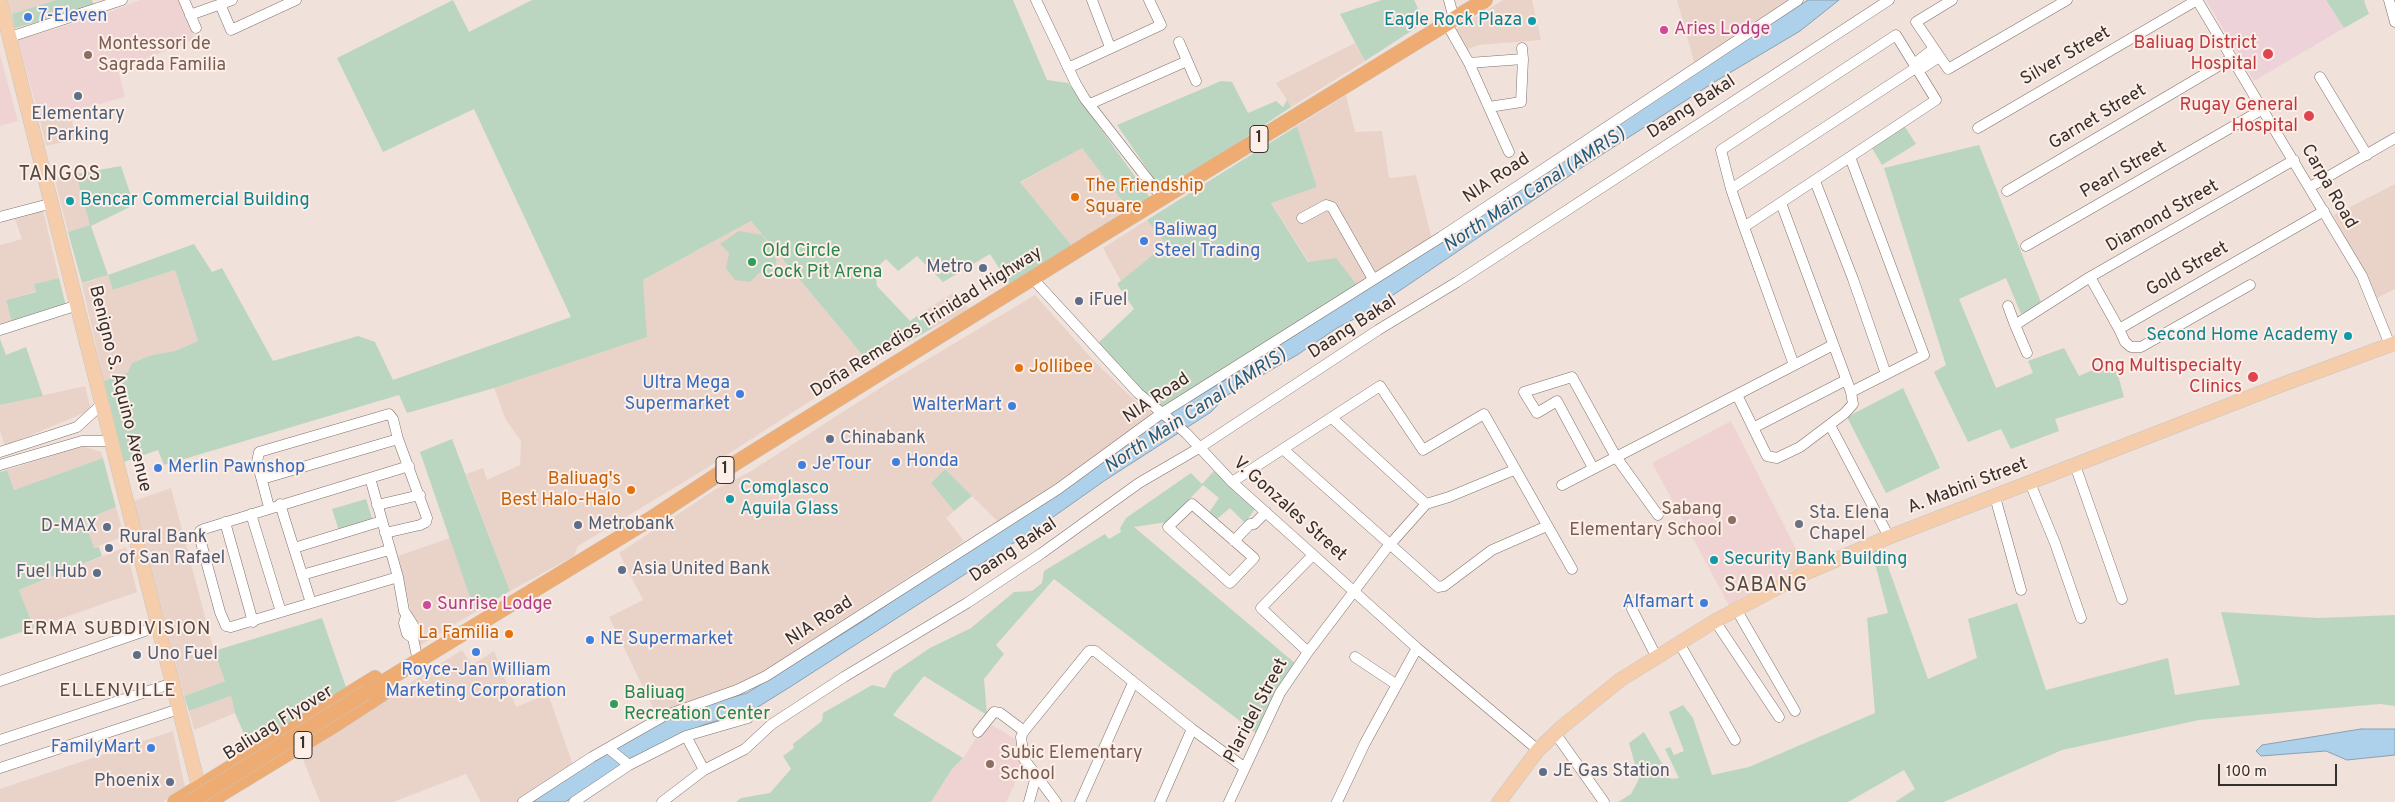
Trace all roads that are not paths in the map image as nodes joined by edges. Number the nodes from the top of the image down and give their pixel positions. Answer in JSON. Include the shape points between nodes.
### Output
{"nodes":[{"id":1,"x":0,"y":0,"type":"edge"},
{"id":2,"x":122,"y":0,"type":"edge"},
{"id":3,"x":184,"y":0,"type":"edge"},
{"id":4,"x":232,"y":0,"type":"edge"},
{"id":5,"x":296,"y":0,"type":"edge"},
{"id":6,"x":1036,"y":0,"type":"edge"},
{"id":7,"x":1092,"y":0,"type":"edge"},
{"id":8,"x":1149,"y":0,"type":"edge"},
{"id":9,"x":1449,"y":0,"type":"edge"},
{"id":10,"x":1485,"y":0,"type":"edge"},
{"id":11,"x":1798,"y":0,"type":"edge"},
{"id":12,"x":1889,"y":0,"type":"edge"},
{"id":13,"x":1952,"y":0,"type":"edge"},
{"id":14,"x":2067,"y":0,"type":"edge"},
{"id":15,"x":2197,"y":0,"type":"edge"},
{"id":16,"x":2389,"y":0,"type":"edge"},
{"id":17,"x":220,"y":4,"type":"junction"},
{"id":18,"x":190,"y":15,"type":"junction"},
{"id":19,"x":1450,"y":22,"type":"junction"},
{"id":20,"x":2395,"y":22,"type":"edge"},
{"id":21,"x":196,"y":28,"type":"dead end"},
{"id":22,"x":10,"y":37,"type":"junction"},
{"id":23,"x":1179,"y":42,"type":"dead end"},
{"id":24,"x":1110,"y":47,"type":"junction"},
{"id":25,"x":1936,"y":53,"type":"junction"},
{"id":26,"x":2232,"y":58,"type":"junction"},
{"id":27,"x":1187,"y":61,"type":"junction"},
{"id":28,"x":1469,"y":63,"type":"junction"},
{"id":29,"x":1917,"y":67,"type":"junction"},
{"id":30,"x":1068,"y":68,"type":"junction"},
{"id":31,"x":2320,"y":77,"type":"dead end"},
{"id":32,"x":1196,"y":80,"type":"dead end"},
{"id":33,"x":1090,"y":104,"type":"junction"},
{"id":34,"x":1489,"y":107,"type":"junction"},
{"id":35,"x":2263,"y":109,"type":"junction"},
{"id":36,"x":1978,"y":128,"type":"dead end"},
{"id":37,"x":2395,"y":138,"type":"edge"},
{"id":38,"x":1509,"y":152,"type":"dead end"},
{"id":39,"x":2367,"y":155,"type":"junction"},
{"id":40,"x":1850,"y":157,"type":"junction"},
{"id":41,"x":2294,"y":160,"type":"junction"},
{"id":42,"x":1816,"y":180,"type":"junction"},
{"id":43,"x":2310,"y":187,"type":"junction"},
{"id":44,"x":1731,"y":189,"type":"junction"},
{"id":45,"x":2006,"y":191,"type":"dead end"},
{"id":46,"x":1163,"y":199,"type":"junction"},
{"id":47,"x":52,"y":203,"type":"junction"},
{"id":48,"x":1781,"y":203,"type":"junction"},
{"id":49,"x":2324,"y":211,"type":"junction"},
{"id":50,"x":0,"y":217,"type":"edge"},
{"id":51,"x":1302,"y":218,"type":"dead end"},
{"id":52,"x":1744,"y":226,"type":"junction"},
{"id":53,"x":2026,"y":246,"type":"dead end"},
{"id":54,"x":2090,"y":277,"type":"junction"},
{"id":55,"x":1373,"y":279,"type":"junction"},
{"id":56,"x":1034,"y":280,"type":"junction"},
{"id":57,"x":2250,"y":284,"type":"dead end"},
{"id":58,"x":78,"y":305,"type":"junction"},
{"id":59,"x":2008,"y":306,"type":"dead end"},
{"id":60,"x":2015,"y":325,"type":"junction"},
{"id":61,"x":2119,"y":328,"type":"junction"},
{"id":62,"x":0,"y":330,"type":"edge"},
{"id":63,"x":2392,"y":344,"type":"edge"},
{"id":64,"x":1833,"y":345,"type":"junction"},
{"id":65,"x":2027,"y":353,"type":"dead end"},
{"id":66,"x":1794,"y":365,"type":"junction"},
{"id":67,"x":1886,"y":374,"type":"junction"},
{"id":68,"x":1846,"y":380,"type":"junction"},
{"id":69,"x":1851,"y":392,"type":"junction"},
{"id":70,"x":1737,"y":395,"type":"junction"},
{"id":71,"x":102,"y":404,"type":"junction"},
{"id":72,"x":1164,"y":415,"type":"junction"},
{"id":73,"x":1332,"y":418,"type":"junction"},
{"id":74,"x":77,"y":427,"type":"junction"},
{"id":75,"x":1753,"y":428,"type":"junction"},
{"id":76,"x":1832,"y":429,"type":"dead end"},
{"id":77,"x":53,"y":435,"type":"junction"},
{"id":78,"x":398,"y":438,"type":"junction"},
{"id":79,"x":82,"y":441,"type":"junction"},
{"id":80,"x":112,"y":441,"type":"junction"},
{"id":81,"x":57,"y":448,"type":"junction"},
{"id":82,"x":1199,"y":448,"type":"junction"},
{"id":83,"x":1284,"y":450,"type":"junction"},
{"id":84,"x":0,"y":452,"type":"edge"},
{"id":85,"x":1616,"y":457,"type":"junction"},
{"id":86,"x":0,"y":465,"type":"edge"},
{"id":87,"x":2076,"y":465,"type":"junction"},
{"id":88,"x":409,"y":466,"type":"junction"},
{"id":89,"x":1593,"y":468,"type":"junction"},
{"id":90,"x":1514,"y":470,"type":"junction"},
{"id":91,"x":370,"y":478,"type":"junction"},
{"id":92,"x":262,"y":479,"type":"junction"},
{"id":93,"x":1232,"y":482,"type":"junction"},
{"id":94,"x":2030,"y":483,"type":"junction"},
{"id":95,"x":1562,"y":485,"type":"dead end"},
{"id":96,"x":420,"y":495,"type":"junction"},
{"id":97,"x":1994,"y":497,"type":"junction"},
{"id":98,"x":280,"y":504,"type":"junction"},
{"id":99,"x":1426,"y":504,"type":"junction"},
{"id":100,"x":378,"y":505,"type":"junction"},
{"id":101,"x":269,"y":508,"type":"junction"},
{"id":102,"x":1264,"y":511,"type":"junction"},
{"id":103,"x":251,"y":514,"type":"junction"},
{"id":104,"x":1658,"y":515,"type":"dead end"},
{"id":105,"x":382,"y":521,"type":"junction"},
{"id":106,"x":225,"y":522,"type":"junction"},
{"id":107,"x":1547,"y":526,"type":"junction"},
{"id":108,"x":385,"y":533,"type":"junction"},
{"id":109,"x":1889,"y":537,"type":"junction"},
{"id":110,"x":1234,"y":541,"type":"junction"},
{"id":111,"x":1389,"y":545,"type":"junction"},
{"id":112,"x":294,"y":548,"type":"junction"},
{"id":113,"x":390,"y":550,"type":"junction"},
{"id":114,"x":1313,"y":555,"type":"junction"},
{"id":115,"x":1572,"y":569,"type":"dead end"},
{"id":116,"x":302,"y":576,"type":"junction"},
{"id":117,"x":398,"y":577,"type":"junction"},
{"id":118,"x":1354,"y":590,"type":"junction"},
{"id":119,"x":2021,"y":590,"type":"dead end"},
{"id":120,"x":2122,"y":599,"type":"dead end"},
{"id":121,"x":1635,"y":602,"type":"dead end"},
{"id":122,"x":311,"y":603,"type":"junction"},
{"id":123,"x":1736,"y":609,"type":"junction"},
{"id":124,"x":281,"y":612,"type":"junction"},
{"id":125,"x":2081,"y":618,"type":"dead end"},
{"id":126,"x":1715,"y":621,"type":"junction"},
{"id":127,"x":253,"y":622,"type":"junction"},
{"id":128,"x":159,"y":626,"type":"junction"},
{"id":129,"x":1679,"y":643,"type":"junction"},
{"id":130,"x":1417,"y":648,"type":"junction"},
{"id":131,"x":1308,"y":652,"type":"junction"},
{"id":132,"x":1656,"y":656,"type":"junction"},
{"id":133,"x":1355,"y":657,"type":"dead end"},
{"id":134,"x":418,"y":661,"type":"junction"},
{"id":135,"x":389,"y":679,"type":"junction"},
{"id":136,"x":0,"y":681,"type":"edge"},
{"id":137,"x":173,"y":683,"type":"junction"},
{"id":138,"x":1133,"y":683,"type":"junction"},
{"id":139,"x":1397,"y":685,"type":"junction"},
{"id":140,"x":179,"y":709,"type":"junction"},
{"id":141,"x":1794,"y":711,"type":"dead end"},
{"id":142,"x":1779,"y":717,"type":"dead end"},
{"id":143,"x":748,"y":718,"type":"dead end"},
{"id":144,"x":1192,"y":730,"type":"junction"},
{"id":145,"x":1024,"y":731,"type":"junction"},
{"id":146,"x":978,"y":732,"type":"dead end"},
{"id":147,"x":1555,"y":733,"type":"junction"},
{"id":148,"x":686,"y":736,"type":"junction"},
{"id":149,"x":0,"y":740,"type":"edge"},
{"id":150,"x":1735,"y":740,"type":"dead end"},
{"id":151,"x":1538,"y":750,"type":"junction"},
{"id":152,"x":611,"y":751,"type":"junction"},
{"id":153,"x":627,"y":763,"type":"junction"},
{"id":154,"x":0,"y":768,"type":"edge"},
{"id":155,"x":1245,"y":768,"type":"junction"},
{"id":156,"x":704,"y":770,"type":"junction"},
{"id":157,"x":1036,"y":776,"type":"junction"},
{"id":158,"x":199,"y":788,"type":"junction"},
{"id":159,"x":175,"y":802,"type":"edge"},
{"id":160,"x":190,"y":802,"type":"edge"},
{"id":161,"x":208,"y":802,"type":"edge"},
{"id":162,"x":523,"y":802,"type":"edge"},
{"id":163,"x":574,"y":802,"type":"edge"},
{"id":164,"x":662,"y":802,"type":"edge"},
{"id":165,"x":1029,"y":802,"type":"edge"},
{"id":166,"x":1056,"y":802,"type":"edge"},
{"id":167,"x":1080,"y":802,"type":"edge"},
{"id":168,"x":1160,"y":802,"type":"edge"},
{"id":169,"x":1229,"y":802,"type":"edge"},
{"id":170,"x":1337,"y":802,"type":"edge"},
{"id":171,"x":1499,"y":802,"type":"edge"},
{"id":172,"x":1604,"y":802,"type":"edge"}],
"edges":[{"from":1,"to":22,"type":"main road","name":"Benigno S. Aquino Avenue"},
{"from":2,"to":22,"type":"street"},
{"from":3,"to":18,"type":"street"},
{"from":4,"to":17,"type":"street"},
{"from":5,"to":17,"type":"street","via":[[231,30]]},
{"from":6,"to":30,"type":"street"},
{"from":7,"to":24,"type":"street"},
{"from":8,"to":24,"type":"street","via":[[1161,25]]},
{"from":9,"to":19,"type":"street"},
{"from":10,"to":19,"type":"highway","name":"Doña Remedios Trinidad Highway","number":"1"},
{"from":11,"to":55,"type":"street","name":"NIA Road"},
{"from":12,"to":82,"type":"street","name":"Daang Bakal"},
{"from":13,"to":25,"type":"street","via":[[1916,22]]},
{"from":14,"to":25,"type":"street","via":[[1948,69]]},
{"from":15,"to":26,"type":"street","name":"Carpa Road"},
{"from":15,"to":36,"type":"street","name":"Silver Street"},
{"from":16,"to":20,"type":"street"},
{"from":17,"to":18,"type":"street"},
{"from":18,"to":21,"type":"street"},
{"from":19,"to":28,"type":"street"},
{"from":19,"to":46,"type":"highway","name":"Doña Remedios Trinidad Highway","number":"1"},
{"from":22,"to":47,"type":"main road","name":"Benigno S. Aquino Avenue"},
{"from":23,"to":27,"type":"street"},
{"from":24,"to":30,"type":"street"},
{"from":25,"to":29,"type":"street","via":[[1919,60]]},
{"from":26,"to":35,"type":"street","name":"Carpa Road"},
{"from":26,"to":45,"type":"street","name":"Garnet Street"},
{"from":27,"to":32,"type":"street"},
{"from":27,"to":33,"type":"street"},
{"from":28,"to":34,"type":"street"},
{"from":28,"to":34,"type":"street","via":[[1522,54],[1521,102]]},
{"from":29,"to":40,"type":"street","via":[[1936,100]]},
{"from":29,"to":44,"type":"street"},
{"from":29,"to":44,"type":"street","via":[[1896,35],[1810,91],[1721,150]]},
{"from":30,"to":33,"type":"street"},
{"from":31,"to":39,"type":"street"},
{"from":33,"to":46,"type":"street"},
{"from":34,"to":38,"type":"street"},
{"from":35,"to":41,"type":"street","name":"Carpa Road"},
{"from":35,"to":53,"type":"street","name":"Pearl Street"},
{"from":37,"to":39,"type":"street"},
{"from":39,"to":43,"type":"street"},
{"from":40,"to":42,"type":"street"},
{"from":40,"to":67,"type":"street","via":[[1924,355]]},
{"from":41,"to":43,"type":"street","name":"Carpa Road"},
{"from":41,"to":54,"type":"street","name":"Diamond Street"},
{"from":42,"to":48,"type":"street"},
{"from":42,"to":67,"type":"street"},
{"from":43,"to":49,"type":"street","name":"Carpa Road"},
{"from":44,"to":52,"type":"street"},
{"from":46,"to":56,"type":"highway","name":"Doña Remedios Trinidad Highway","number":"1"},
{"from":47,"to":50,"type":"street"},
{"from":47,"to":58,"type":"main road","name":"Benigno S. Aquino Avenue"},
{"from":48,"to":52,"type":"street"},
{"from":48,"to":64,"type":"street"},
{"from":49,"to":61,"type":"street","name":"Gold Street"},
{"from":49,"to":63,"type":"street","name":"Carpa Road","via":[[2362,276]]},
{"from":51,"to":55,"type":"street","via":[[1326,205],[1332,208]]},
{"from":52,"to":66,"type":"street"},
{"from":54,"to":60,"type":"street","name":"Diamond Street"},
{"from":54,"to":61,"type":"street"},
{"from":55,"to":72,"type":"street","name":"NIA Road"},
{"from":56,"to":72,"type":"street","name":"V. Gonzales Street","via":[[1114,369]]},
{"from":56,"to":134,"type":"highway","name":"Doña Remedios Trinidad Highway","number":"1"},
{"from":57,"to":61,"type":"street","via":[[2142,346],[2131,347]]},
{"from":58,"to":62,"type":"street"},
{"from":58,"to":71,"type":"main road","name":"Benigno S. Aquino Avenue"},
{"from":59,"to":60,"type":"street"},
{"from":60,"to":65,"type":"street"},
{"from":63,"to":87,"type":"main road","name":"A. Mabini Street"},
{"from":64,"to":66,"type":"street"},
{"from":64,"to":68,"type":"street"},
{"from":66,"to":70,"type":"street"},
{"from":67,"to":69,"type":"street"},
{"from":68,"to":69,"type":"street"},
{"from":68,"to":75,"type":"street"},
{"from":69,"to":75,"type":"street","via":[[1851,408],[1781,458],[1767,456]]},
{"from":70,"to":75,"type":"street"},
{"from":70,"to":85,"type":"street"},
{"from":71,"to":74,"type":"street"},
{"from":71,"to":80,"type":"main road","name":"Benigno S. Aquino Avenue"},
{"from":72,"to":82,"type":"street","name":"V. Gonzales Street"},
{"from":72,"to":152,"type":"street","name":"NIA Road","via":[[1058,489],[766,676],[664,716]]},
{"from":73,"to":83,"type":"street"},
{"from":73,"to":90,"type":"street","via":[[1380,386],[1423,450],[1484,414]]},
{"from":73,"to":99,"type":"street"},
{"from":74,"to":77,"type":"street"},
{"from":74,"to":79,"type":"street"},
{"from":76,"to":109,"type":"street"},
{"from":77,"to":81,"type":"street"},
{"from":77,"to":84,"type":"street"},
{"from":78,"to":88,"type":"street"},
{"from":78,"to":92,"type":"street"},
{"from":78,"to":92,"type":"street","via":[[393,419],[384,414],[276,445],[258,452],[256,456]]},
{"from":79,"to":80,"type":"street"},
{"from":79,"to":81,"type":"street"},
{"from":80,"to":128,"type":"main road","name":"Benigno S. Aquino Avenue"},
{"from":81,"to":86,"type":"street"},
{"from":82,"to":93,"type":"street","name":"V. Gonzales Street"},
{"from":82,"to":156,"type":"street","name":"Daang Bakal","via":[[1139,484],[967,603],[772,724],[745,749]]},
{"from":83,"to":93,"type":"street"},
{"from":83,"to":111,"type":"street"},
{"from":85,"to":89,"type":"street"},
{"from":85,"to":89,"type":"street","via":[[1572,377],[1524,392],[1537,413],[1557,401]]},
{"from":85,"to":104,"type":"street"},
{"from":87,"to":94,"type":"main road","name":"A. Mabini Street"},
{"from":87,"to":120,"type":"street"},
{"from":88,"to":91,"type":"street"},
{"from":88,"to":96,"type":"street"},
{"from":89,"to":95,"type":"street"},
{"from":90,"to":99,"type":"street"},
{"from":90,"to":107,"type":"street"},
{"from":91,"to":98,"type":"street"},
{"from":91,"to":100,"type":"street"},
{"from":92,"to":101,"type":"street"},
{"from":93,"to":102,"type":"street","name":"V. Gonzales Street"},
{"from":94,"to":97,"type":"main road","name":"A. Mabini Street"},
{"from":94,"to":125,"type":"street","via":[[2056,543]]},
{"from":96,"to":100,"type":"street"},
{"from":96,"to":108,"type":"street","via":[[426,522]]},
{"from":97,"to":109,"type":"main road","name":"A. Mabini Street"},
{"from":97,"to":119,"type":"street"},
{"from":98,"to":101,"type":"street"},
{"from":98,"to":112,"type":"street"},
{"from":99,"to":111,"type":"street","name":"Plaridel Street"},
{"from":100,"to":105,"type":"street"},
{"from":101,"to":103,"type":"street"},
{"from":102,"to":110,"type":"street"},
{"from":102,"to":114,"type":"street","name":"V. Gonzales Street"},
{"from":103,"to":106,"type":"street"},
{"from":103,"to":124,"type":"street"},
{"from":105,"to":108,"type":"street"},
{"from":105,"to":112,"type":"street"},
{"from":106,"to":127,"type":"street"},
{"from":106,"to":127,"type":"street","via":[[200,531],[200,544],[223,621],[230,628]]},
{"from":107,"to":111,"type":"street","via":[[1492,550],[1442,587],[1435,585]]},
{"from":107,"to":115,"type":"street"},
{"from":108,"to":113,"type":"street"},
{"from":109,"to":123,"type":"main road","name":"A. Mabini Street","via":[[1803,574]]},
{"from":110,"to":110,"type":"street","via":[[1192,504],[1168,527],[1230,583],[1254,558]]},
{"from":111,"to":118,"type":"street","name":"Plaridel Street"},
{"from":112,"to":116,"type":"street"},
{"from":113,"to":116,"type":"street"},
{"from":113,"to":117,"type":"street"},
{"from":114,"to":118,"type":"street","name":"V. Gonzales Street"},
{"from":114,"to":131,"type":"street","via":[[1261,608]]},
{"from":116,"to":122,"type":"street"},
{"from":117,"to":122,"type":"street"},
{"from":117,"to":134,"type":"street","via":[[406,616],[405,627],[413,638]]},
{"from":118,"to":130,"type":"street","name":"V. Gonzales Street"},
{"from":118,"to":131,"type":"street","name":"Plaridel Street"},
{"from":121,"to":132,"type":"street","via":[[1632,606],[1634,612]]},
{"from":122,"to":124,"type":"street"},
{"from":123,"to":126,"type":"main road","name":"A. Mabini Street"},
{"from":123,"to":141,"type":"street"},
{"from":124,"to":127,"type":"street"},
{"from":126,"to":129,"type":"main road","name":"A. Mabini Street"},
{"from":126,"to":142,"type":"street"},
{"from":128,"to":136,"type":"street"},
{"from":128,"to":137,"type":"main road","name":"Benigno S. Aquino Avenue"},
{"from":129,"to":132,"type":"main road","name":"A. Mabini Street"},
{"from":129,"to":150,"type":"street"},
{"from":130,"to":139,"type":"street"},
{"from":130,"to":151,"type":"street","name":"V. Gonzales Street"},
{"from":131,"to":155,"type":"street","name":"Plaridel Street","via":[[1280,693]]},
{"from":132,"to":147,"type":"main road","name":"A. Mabini Street","via":[[1600,695]]},
{"from":133,"to":139,"type":"street"},
{"from":134,"to":135,"type":"highway","name":"Doña Remedios Trinidad Highway","number":"1"},
{"from":135,"to":158,"type":"highway","name":"Doña Remedios Trinidad Highway","number":"1","via":[[377,677]]},
{"from":135,"to":160,"type":"highway","name":"Baliuag Flyover","number":"1","bridge":true},
{"from":135,"to":161,"type":"highway","name":"Doña Remedios Trinidad Highway","number":"1","via":[[382,694]]},
{"from":137,"to":140,"type":"main road","name":"Benigno S. Aquino Avenue"},
{"from":137,"to":149,"type":"street"},
{"from":138,"to":144,"type":"street"},
{"from":138,"to":145,"type":"street","via":[[1095,651],[1089,651]]},
{"from":138,"to":167,"type":"street"},
{"from":139,"to":170,"type":"street"},
{"from":140,"to":154,"type":"street"},
{"from":140,"to":158,"type":"main road","name":"Benigno S. Aquino Avenue"},
{"from":143,"to":148,"type":"street"},
{"from":144,"to":155,"type":"street"},
{"from":144,"to":168,"type":"street"},
{"from":145,"to":146,"type":"street","via":[[994,712]]},
{"from":145,"to":157,"type":"street","via":[[1021,744],[1024,759]]},
{"from":147,"to":151,"type":"main road","name":"A. Mabini Street"},
{"from":147,"to":172,"type":"street"},
{"from":148,"to":153,"type":"street"},
{"from":148,"to":156,"type":"street"},
{"from":151,"to":171,"type":"main road","name":"A. Mabini Street"},
{"from":152,"to":153,"type":"street"},
{"from":152,"to":162,"type":"street","name":"NIA Road","via":[[571,770]]},
{"from":153,"to":163,"type":"street"},
{"from":155,"to":169,"type":"street","name":"Plaridel Street"},
{"from":156,"to":164,"type":"street","name":"Daang Bakal"},
{"from":157,"to":165,"type":"street"},
{"from":157,"to":166,"type":"street"},
{"from":158,"to":159,"type":"highway","name":"Doña Remedios Trinidad Highway","number":"1"}]}
